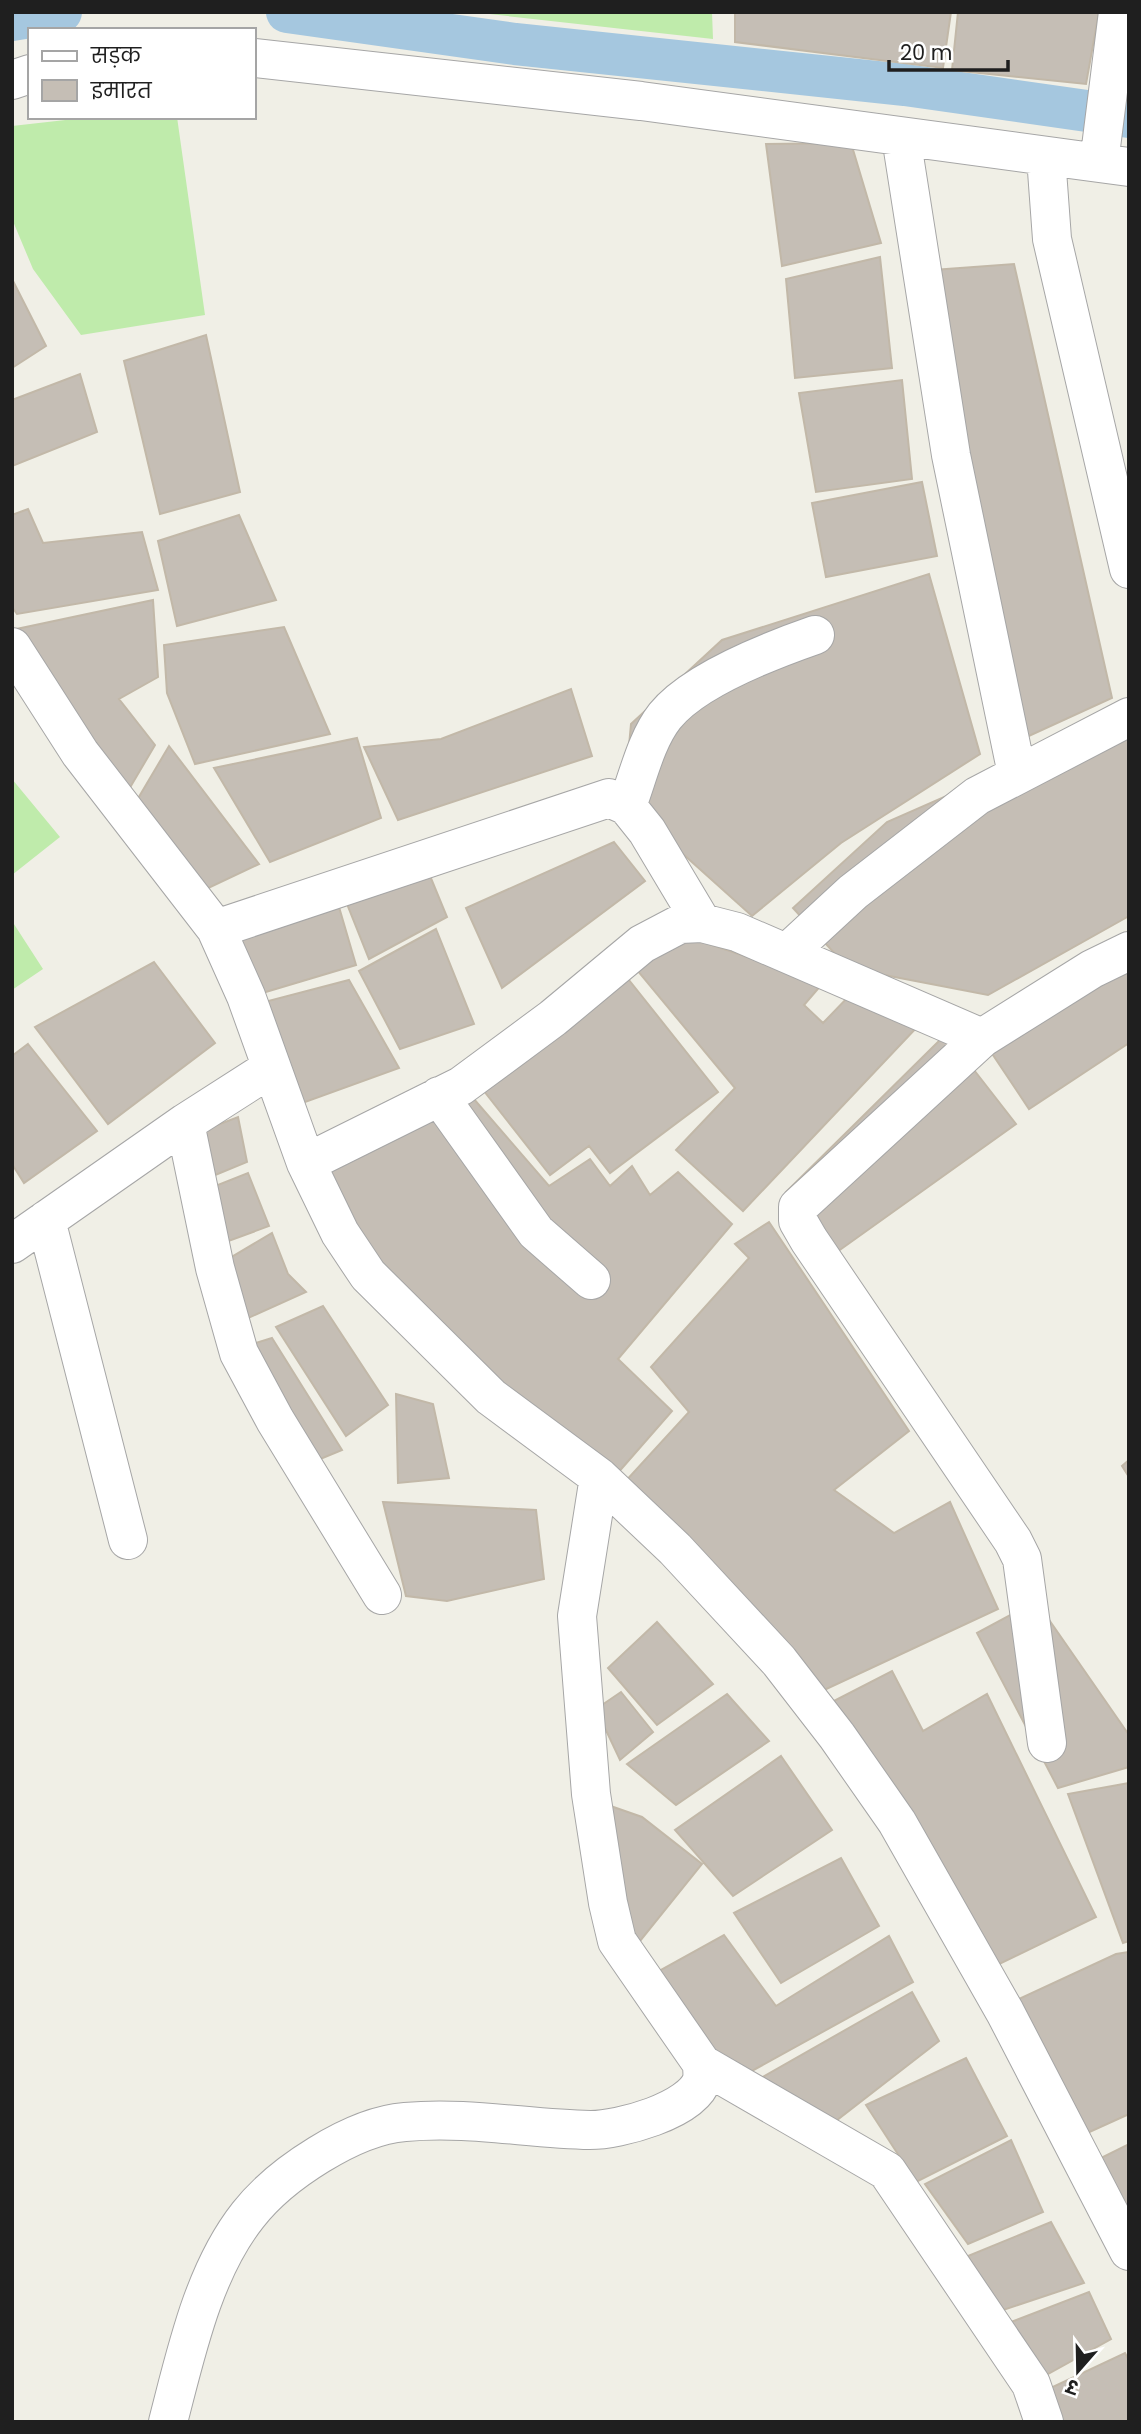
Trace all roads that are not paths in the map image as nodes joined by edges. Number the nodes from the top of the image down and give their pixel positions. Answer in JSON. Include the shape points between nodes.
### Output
{"nodes":[{"id":1,"x":1118,"y":12,"type":"edge"},
{"id":2,"x":256,"y":58,"type":"edge"},
{"id":3,"x":901,"y":137,"type":"junction"},
{"id":4,"x":1046,"y":157,"type":"junction"},
{"id":5,"x":1114,"y":165,"type":"edge"},
{"id":6,"x":1129,"y":569,"type":"edge"},
{"id":7,"x":816,"y":635,"type":"dead end"},
{"id":8,"x":12,"y":647,"type":"edge"},
{"id":9,"x":1129,"y":717,"type":"edge"},
{"id":10,"x":1017,"y":774,"type":"junction"},
{"id":11,"x":627,"y":806,"type":"junction"},
{"id":12,"x":702,"y":923,"type":"junction"},
{"id":13,"x":216,"y":929,"type":"junction"},
{"id":14,"x":1129,"y":951,"type":"edge"},
{"id":15,"x":787,"y":953,"type":"junction"},
{"id":16,"x":982,"y":1038,"type":"junction"},
{"id":17,"x":271,"y":1068,"type":"junction"},
{"id":18,"x":439,"y":1096,"type":"junction"},
{"id":19,"x":185,"y":1122,"type":"junction"},
{"id":20,"x":306,"y":1163,"type":"junction"},
{"id":21,"x":46,"y":1220,"type":"junction"},
{"id":22,"x":12,"y":1244,"type":"edge"},
{"id":23,"x":591,"y":1280,"type":"dead end"},
{"id":24,"x":599,"y":1477,"type":"junction"},
{"id":25,"x":128,"y":1540,"type":"dead end"},
{"id":26,"x":382,"y":1595,"type":"dead end"},
{"id":27,"x":1047,"y":1744,"type":"dead end"},
{"id":28,"x":702,"y":2064,"type":"junction"},
{"id":29,"x":1129,"y":2251,"type":"edge"},
{"id":30,"x":168,"y":2422,"type":"edge"},
{"id":31,"x":1044,"y":2422,"type":"edge"}],
"edges":[{"from":1,"to":5,"type":"street"},
{"from":2,"to":3,"type":"street","via":[[641,101]]},
{"from":3,"to":4,"type":"street"},
{"from":3,"to":10,"type":"street","via":[[951,455]]},
{"from":4,"to":5,"type":"street"},
{"from":4,"to":6,"type":"street","via":[[1052,239]]},
{"from":7,"to":11,"type":"street","via":[[754,657],[666,715]]},
{"from":8,"to":13,"type":"street","via":[[80,753]]},
{"from":9,"to":10,"type":"street"},
{"from":10,"to":15,"type":"street","via":[[977,796],[902,852]]},
{"from":11,"to":12,"type":"street"},
{"from":11,"to":13,"type":"street","via":[[609,798],[589,802]]},
{"from":12,"to":15,"type":"street"},
{"from":12,"to":18,"type":"street","via":[[680,924],[642,944],[553,1018],[461,1086]]},
{"from":13,"to":17,"type":"street"},
{"from":14,"to":16,"type":"street","via":[[1092,968]]},
{"from":15,"to":16,"type":"street"},
{"from":16,"to":27,"type":"street","via":[[809,1195],[798,1207],[798,1221],[1022,1559]]},
{"from":17,"to":19,"type":"street"},
{"from":17,"to":20,"type":"street"},
{"from":18,"to":20,"type":"street"},
{"from":18,"to":23,"type":"street","via":[[536,1232]]},
{"from":19,"to":21,"type":"street"},
{"from":19,"to":26,"type":"street","via":[[215,1268],[239,1353]]},
{"from":20,"to":24,"type":"street","via":[[340,1233],[368,1275],[491,1397]]},
{"from":21,"to":22,"type":"street"},
{"from":21,"to":25,"type":"street"},
{"from":24,"to":28,"type":"street","via":[[577,1616],[591,1794],[608,1903],[617,1941]]},
{"from":24,"to":29,"type":"street","via":[[675,1549],[779,1661],[897,1822],[1005,2012]]},
{"from":28,"to":30,"type":"street","via":[[703,2079],[693,2094],[671,2109],[631,2125],[592,2130],[469,2120],[404,2122],[342,2142],[302,2168],[248,2215],[229,2246],[197,2314]]},
{"from":28,"to":31,"type":"street","via":[[887,2171],[1031,2384]]}]}
